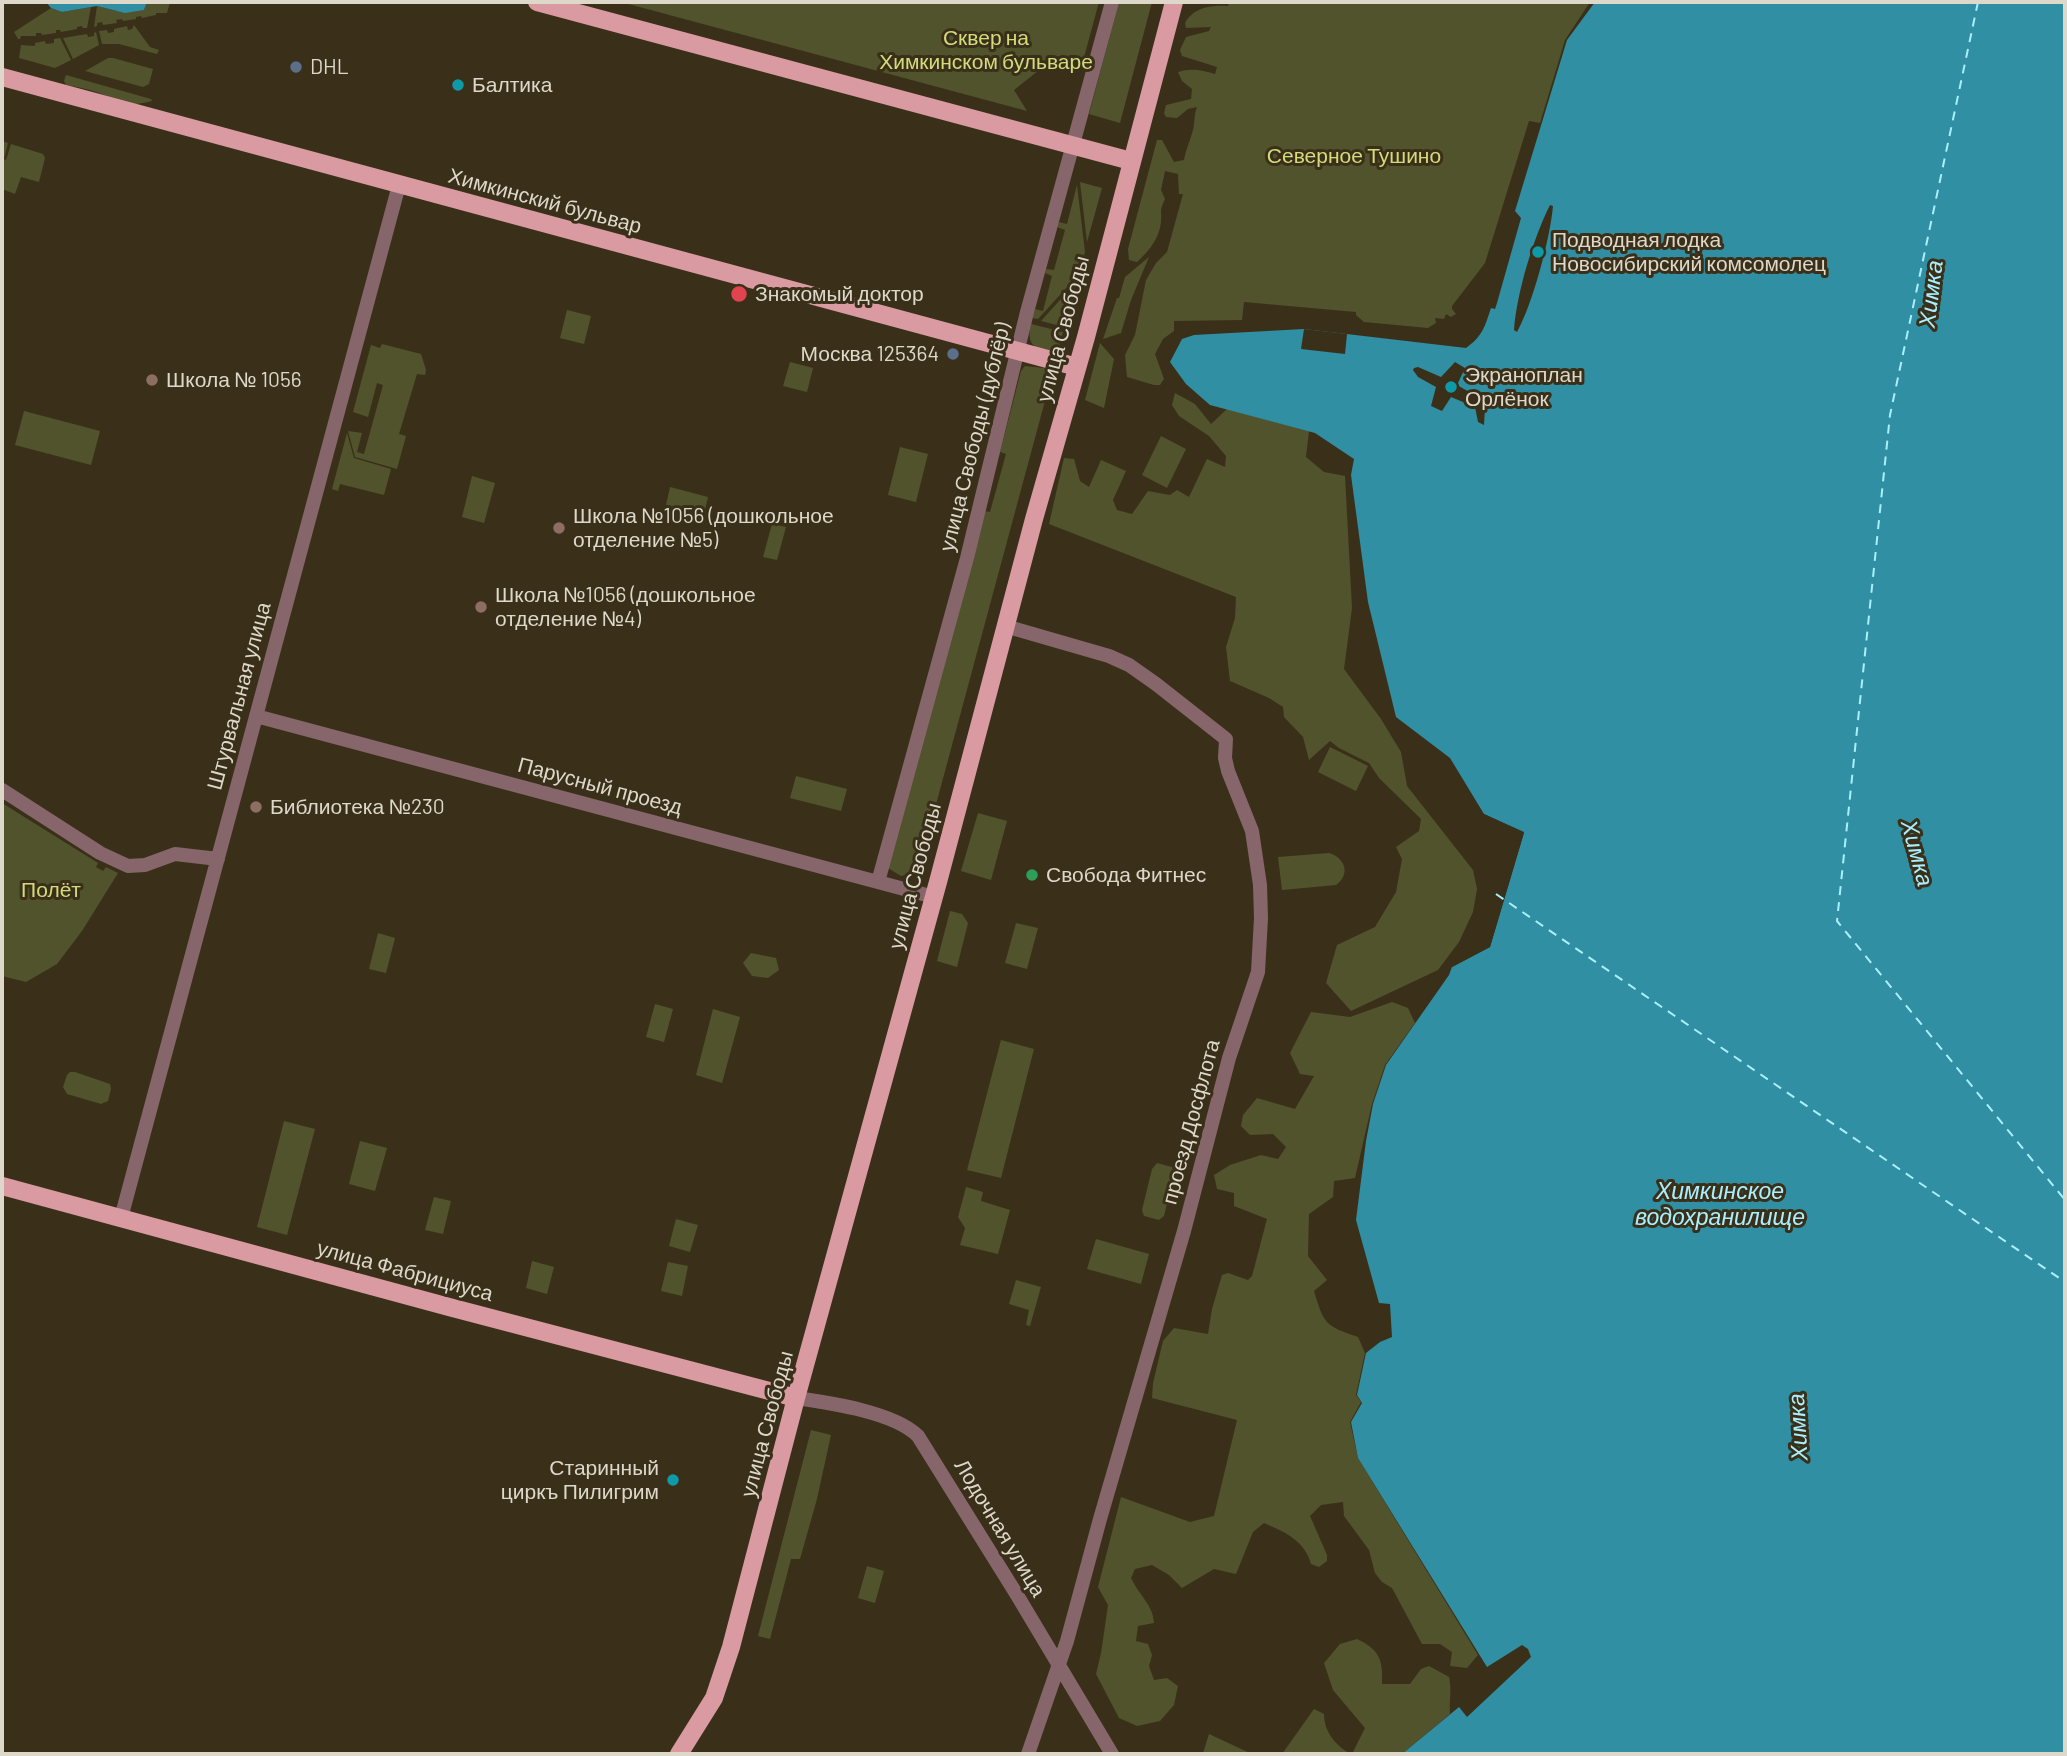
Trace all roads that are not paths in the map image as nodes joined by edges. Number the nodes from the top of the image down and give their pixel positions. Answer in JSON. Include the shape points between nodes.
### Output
{"nodes":[{"id":1,"x":537,"y":2,"type":"edge"},
{"id":2,"x":1112,"y":2,"type":"edge"},
{"id":3,"x":1174,"y":2,"type":"edge"},
{"id":4,"x":2,"y":77,"type":"edge"},
{"id":5,"x":1074,"y":144,"type":"junction"},
{"id":6,"x":1131,"y":161,"type":"junction"},
{"id":7,"x":398,"y":185,"type":"junction"},
{"id":8,"x":1018,"y":352,"type":"junction"},
{"id":9,"x":1077,"y":368,"type":"junction"},
{"id":10,"x":1005,"y":626,"type":"junction"},
{"id":11,"x":256,"y":716,"type":"junction"},
{"id":12,"x":2,"y":790,"type":"edge"},
{"id":13,"x":218,"y":859,"type":"junction"},
{"id":14,"x":878,"y":882,"type":"junction"},
{"id":15,"x":934,"y":897,"type":"junction"},
{"id":16,"x":2,"y":1186,"type":"edge"},
{"id":17,"x":121,"y":1218,"type":"junction"},
{"id":18,"x":796,"y":1398,"type":"junction"},
{"id":19,"x":1059,"y":1667,"type":"junction"},
{"id":20,"x":680,"y":1754,"type":"edge"},
{"id":21,"x":1028,"y":1754,"type":"edge"},
{"id":22,"x":1112,"y":1754,"type":"edge"}],
"edges":[{"from":1,"to":5,"type":"main road"},
{"from":2,"to":5,"type":"street","name":"улица Свободы (дублёр)"},
{"from":3,"to":6,"type":"main road","name":"улица Свободы"},
{"from":4,"to":7,"type":"main road","name":"Химкинский бульвар"},
{"from":5,"to":6,"type":"main road"},
{"from":5,"to":8,"type":"street","name":"улица Свободы (дублёр)"},
{"from":6,"to":9,"type":"main road","name":"улица Свободы"},
{"from":7,"to":8,"type":"main road","name":"Химкинский бульвар"},
{"from":7,"to":11,"type":"street","name":"Штурвальная улица"},
{"from":8,"to":9,"type":"main road","name":"Химкинский бульвар"},
{"from":8,"to":14,"type":"street","name":"улица Свободы (дублёр)"},
{"from":9,"to":10,"type":"main road","name":"улица Свободы"},
{"from":10,"to":15,"type":"main road","name":"улица Свободы"},
{"from":10,"to":19,"type":"street","name":"проезд Досфлота","via":[[1129,665],[1226,739],[1228,771],[1252,831],[1260,896],[1258,972],[1229,1058]]},
{"from":11,"to":13,"type":"street","name":"Штурвальная улица"},
{"from":11,"to":14,"type":"street","name":"Парусный проезд"},
{"from":12,"to":13,"type":"street","via":[[128,866],[175,854]]},
{"from":13,"to":17,"type":"street","name":"Штурвальная улица"},
{"from":14,"to":15,"type":"street","name":"Парусный проезд"},
{"from":15,"to":18,"type":"main road","name":"улица Свободы"},
{"from":16,"to":17,"type":"main road","name":"улица Фабрициуса"},
{"from":17,"to":18,"type":"main road","name":"улица Фабрициуса"},
{"from":18,"to":19,"type":"street","name":"Лодочная улица","via":[[891,1419],[918,1436]]},
{"from":18,"to":20,"type":"main road","name":"улица Свободы","via":[[724,1671],[714,1698]]},
{"from":19,"to":21,"type":"street","name":"проезд Досфлота"},
{"from":19,"to":22,"type":"street","name":"Лодочная улица"}]}
